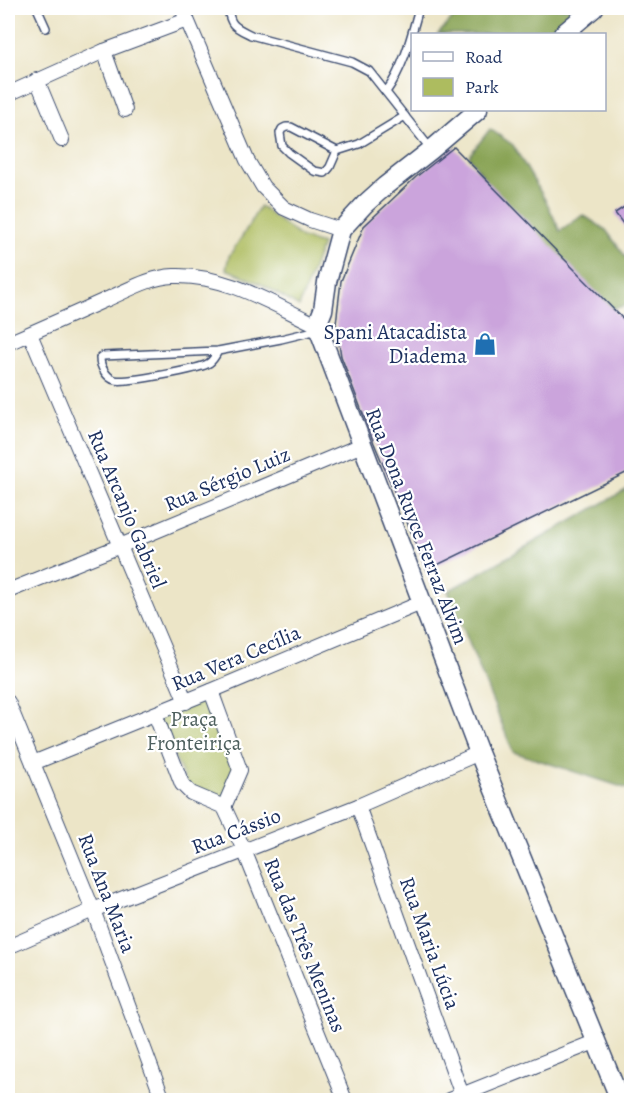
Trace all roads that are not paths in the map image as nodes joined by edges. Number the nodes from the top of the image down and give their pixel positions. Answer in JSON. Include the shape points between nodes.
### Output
{"nodes":[{"id":1,"x":37,"y":8,"type":"edge"},
{"id":2,"x":228,"y":8,"type":"edge"},
{"id":3,"x":419,"y":8,"type":"edge"},
{"id":4,"x":594,"y":8,"type":"edge"},
{"id":5,"x":185,"y":14,"type":"edge"},
{"id":6,"x":46,"y":28,"type":"dead end"},
{"id":7,"x":412,"y":33,"type":"edge"},
{"id":8,"x":564,"y":33,"type":"edge"},
{"id":9,"x":411,"y":37,"type":"edge"},
{"id":10,"x":104,"y":51,"type":"junction"},
{"id":11,"x":37,"y":80,"type":"junction"},
{"id":12,"x":386,"y":92,"type":"junction"},
{"id":13,"x":8,"y":94,"type":"edge"},
{"id":14,"x":125,"y":110,"type":"dead end"},
{"id":15,"x":477,"y":111,"type":"edge"},
{"id":16,"x":405,"y":116,"type":"junction"},
{"id":17,"x":62,"y":140,"type":"dead end"},
{"id":18,"x":431,"y":150,"type":"junction"},
{"id":19,"x":337,"y":151,"type":"junction"},
{"id":20,"x":341,"y":231,"type":"junction"},
{"id":21,"x":318,"y":327,"type":"junction"},
{"id":22,"x":30,"y":334,"type":"junction"},
{"id":23,"x":8,"y":343,"type":"edge"},
{"id":24,"x":218,"y":351,"type":"junction"},
{"id":25,"x":362,"y":445,"type":"junction"},
{"id":26,"x":120,"y":546,"type":"junction"},
{"id":27,"x":8,"y":591,"type":"edge"},
{"id":28,"x":421,"y":603,"type":"junction"},
{"id":29,"x":211,"y":691,"type":"junction"},
{"id":30,"x":8,"y":702,"type":"edge"},
{"id":31,"x":186,"y":702,"type":"junction"},
{"id":32,"x":155,"y":714,"type":"junction"},
{"id":33,"x":479,"y":753,"type":"junction"},
{"id":34,"x":33,"y":764,"type":"junction"},
{"id":35,"x":358,"y":806,"type":"junction"},
{"id":36,"x":224,"y":807,"type":"junction"},
{"id":37,"x":244,"y":849,"type":"junction"},
{"id":38,"x":93,"y":910,"type":"junction"},
{"id":39,"x":8,"y":947,"type":"edge"},
{"id":40,"x":597,"y":1041,"type":"junction"},
{"id":41,"x":462,"y":1095,"type":"junction"},
{"id":42,"x":163,"y":1101,"type":"edge"},
{"id":43,"x":345,"y":1101,"type":"edge"},
{"id":44,"x":449,"y":1101,"type":"edge"},
{"id":45,"x":620,"y":1101,"type":"edge"}],
"edges":[{"from":1,"to":6,"type":"lane"},
{"from":2,"to":12,"type":"lane","via":[[230,20],[251,35],[352,62],[369,71]]},
{"from":3,"to":7,"type":"lane"},
{"from":4,"to":8,"type":"main road"},
{"from":5,"to":10,"type":"street"},
{"from":5,"to":20,"type":"street","via":[[247,160],[263,187],[285,208]]},
{"from":9,"to":12,"type":"lane"},
{"from":10,"to":11,"type":"street"},
{"from":10,"to":14,"type":"street"},
{"from":11,"to":13,"type":"street"},
{"from":11,"to":17,"type":"street"},
{"from":12,"to":16,"type":"lane"},
{"from":15,"to":18,"type":"main road"},
{"from":16,"to":18,"type":"lane"},
{"from":16,"to":19,"type":"lane","via":[[359,144]]},
{"from":18,"to":20,"type":"main road","via":[[365,204]]},
{"from":19,"to":19,"type":"lane","via":[[291,127],[280,133],[282,146],[314,171],[325,173]]},
{"from":20,"to":21,"type":"main road"},
{"from":21,"to":22,"type":"street","via":[[233,286],[174,276],[147,281]]},
{"from":21,"to":24,"type":"lane","via":[[281,339]]},
{"from":21,"to":25,"type":"main road","name":"Rua Dona Ruyce Ferraz Alvim"},
{"from":22,"to":23,"type":"street"},
{"from":22,"to":26,"type":"street","name":"Rua Arcanjo Gabriel"},
{"from":24,"to":24,"type":"lane","via":[[209,363],[171,374],[117,381],[100,362],[103,356]]},
{"from":25,"to":26,"type":"street","name":"Rua Sérgio Luiz"},
{"from":25,"to":28,"type":"main road","name":"Rua Dona Ruyce Ferraz Alvim"},
{"from":26,"to":27,"type":"street","name":"Rua Sérgio Luiz"},
{"from":26,"to":31,"type":"street","name":"Rua Arcanjo Gabriel"},
{"from":28,"to":29,"type":"street","name":"Rua Vera Cecília"},
{"from":28,"to":33,"type":"main road","name":"Rua Dona Ruyce Ferraz Alvim"},
{"from":29,"to":31,"type":"street","name":"Rua Vera Cecília"},
{"from":29,"to":36,"type":"street","via":[[240,770]]},
{"from":30,"to":34,"type":"street","name":"Rua Ana Maria"},
{"from":31,"to":32,"type":"street","name":"Rua Vera Cecília"},
{"from":32,"to":34,"type":"street","name":"Rua Vera Cecília"},
{"from":32,"to":36,"type":"street","via":[[182,784]]},
{"from":33,"to":35,"type":"street","name":"Rua Cássio"},
{"from":33,"to":40,"type":"main road","name":"Rua Dona Ruyce Ferraz Alvim"},
{"from":34,"to":38,"type":"street","name":"Rua Ana Maria"},
{"from":35,"to":37,"type":"street","name":"Rua Cássio"},
{"from":35,"to":41,"type":"street","name":"Rua Maria Lúcia"},
{"from":36,"to":37,"type":"street","name":"Rua das Três Meninas"},
{"from":37,"to":38,"type":"street","name":"Rua Cássio"},
{"from":37,"to":43,"type":"street","name":"Rua das Três Meninas"},
{"from":38,"to":39,"type":"street","name":"Rua Cássio"},
{"from":38,"to":42,"type":"street","name":"Rua Ana Maria"},
{"from":40,"to":41,"type":"street"},
{"from":40,"to":45,"type":"main road","name":"Rua Dona Ruyce Ferraz Alvim"},
{"from":41,"to":44,"type":"street"}]}
